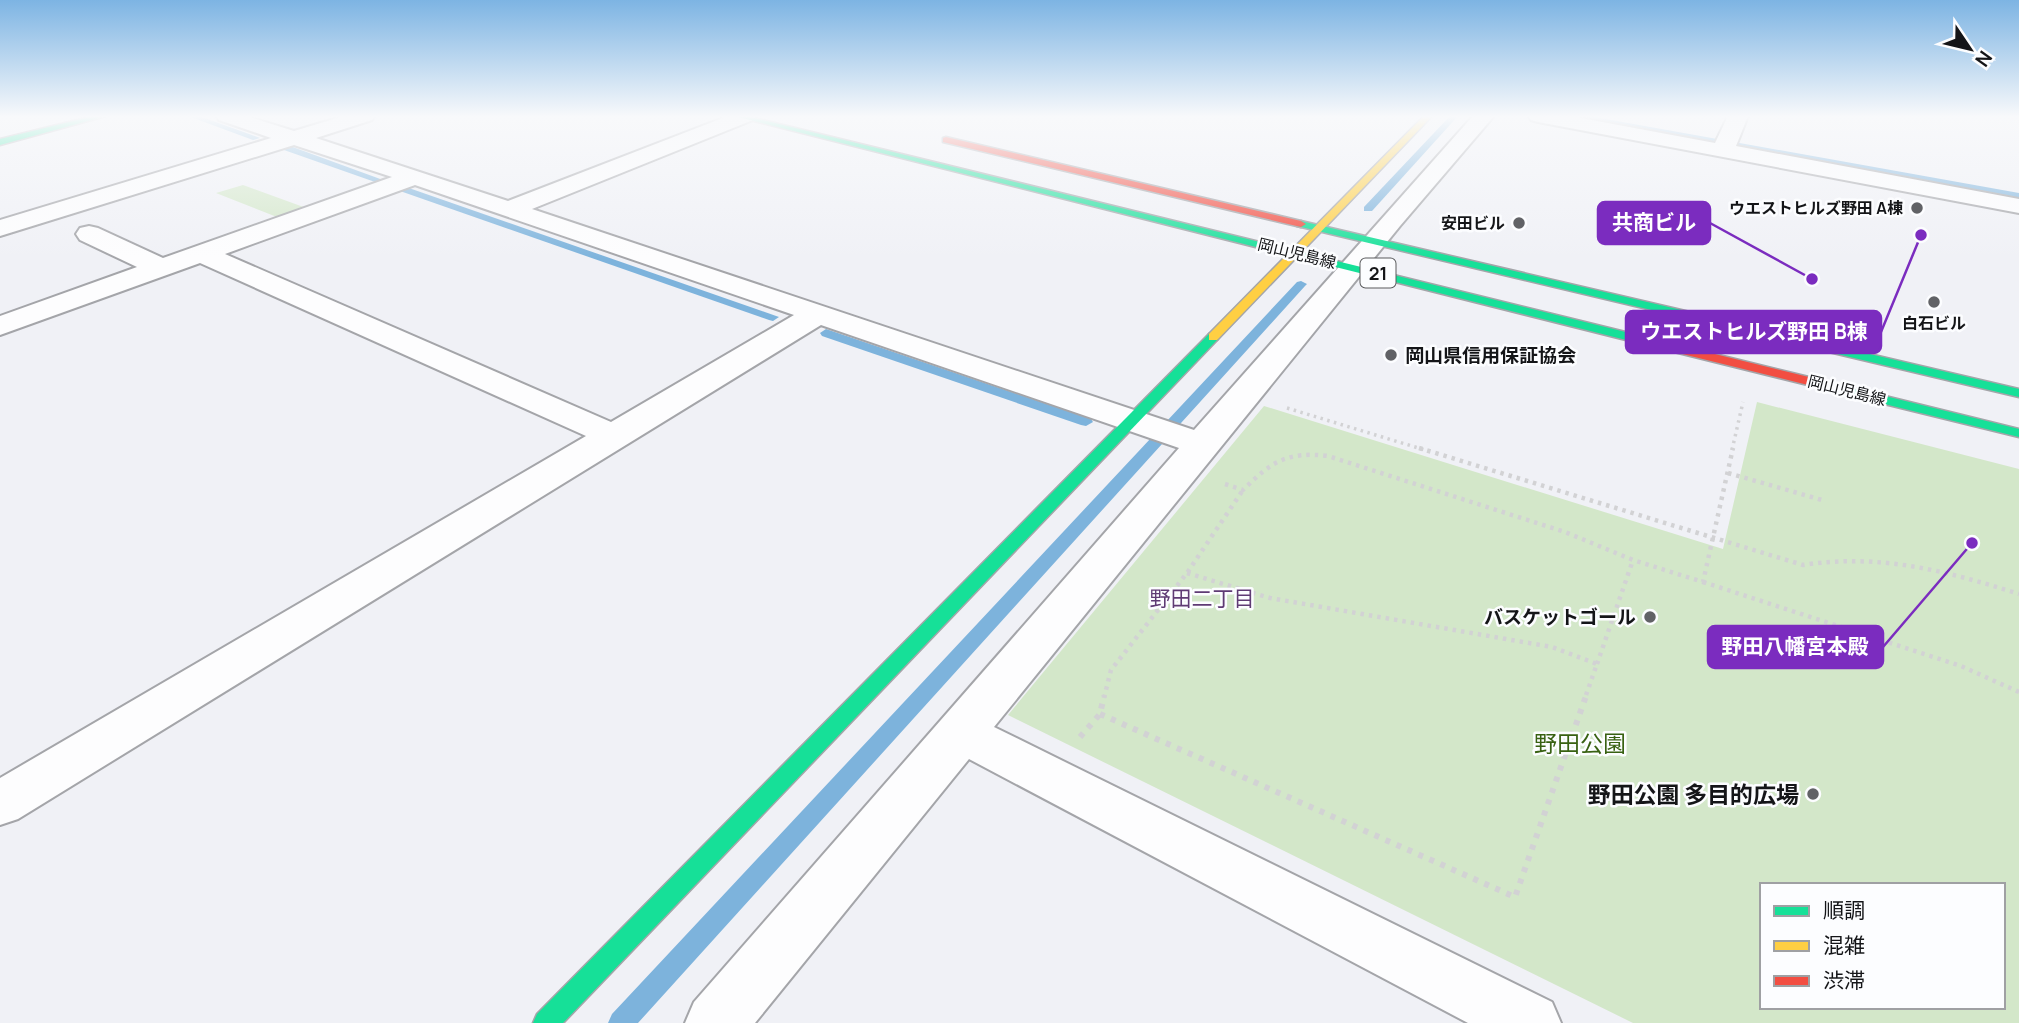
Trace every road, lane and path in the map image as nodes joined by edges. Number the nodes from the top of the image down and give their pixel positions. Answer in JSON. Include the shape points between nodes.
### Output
{"nodes":[{"id":1,"x":206,"y":164,"type":"edge"},
{"id":2,"x":374,"y":164,"type":"edge"},
{"id":3,"x":622,"y":164,"type":"edge"},
{"id":4,"x":934,"y":164,"type":"edge"},
{"id":5,"x":1048,"y":164,"type":"edge"},
{"id":6,"x":1380,"y":164,"type":"edge"},
{"id":7,"x":1443,"y":164,"type":"edge"},
{"id":8,"x":1839,"y":164,"type":"edge"},
{"id":9,"x":1875,"y":164,"type":"edge"},
{"id":10,"x":415,"y":177,"type":"junction"},
{"id":11,"x":2019,"y":189,"type":"edge"},
{"id":12,"x":2019,"y":206,"type":"edge"},
{"id":13,"x":509,"y":209,"type":"junction"},
{"id":14,"x":1318,"y":226,"type":"junction"},
{"id":15,"x":0,"y":228,"type":"edge"},
{"id":16,"x":89,"y":234,"type":"dead end"},
{"id":17,"x":1294,"y":253,"type":"junction"},
{"id":18,"x":1365,"y":253,"type":"junction"},
{"id":19,"x":201,"y":254,"type":"junction"},
{"id":20,"x":161,"y":268,"type":"junction"},
{"id":21,"x":816,"y":315,"type":"junction"},
{"id":22,"x":0,"y":326,"type":"edge"},
{"id":23,"x":1745,"y":391,"type":"dead end"},
{"id":24,"x":2019,"y":393,"type":"edge"},
{"id":25,"x":1246,"y":395,"type":"junction"},
{"id":26,"x":1140,"y":423,"type":"junction"},
{"id":27,"x":2019,"y":433,"type":"edge"},
{"id":28,"x":612,"y":435,"type":"junction"},
{"id":29,"x":1190,"y":451,"type":"junction"},
{"id":30,"x":1728,"y":473,"type":"junction"},
{"id":31,"x":1242,"y":491,"type":"junction"},
{"id":32,"x":1822,"y":500,"type":"dead end"},
{"id":33,"x":1713,"y":539,"type":"junction"},
{"id":34,"x":1633,"y":560,"type":"junction"},
{"id":35,"x":1187,"y":573,"type":"junction"},
{"id":36,"x":1703,"y":582,"type":"junction"},
{"id":37,"x":2019,"y":594,"type":"edge"},
{"id":38,"x":1597,"y":664,"type":"junction"},
{"id":39,"x":2019,"y":692,"type":"edge"},
{"id":40,"x":1100,"y":714,"type":"junction"},
{"id":41,"x":960,"y":732,"type":"junction"},
{"id":42,"x":1047,"y":774,"type":"junction"},
{"id":43,"x":0,"y":804,"type":"edge"},
{"id":44,"x":546,"y":1023,"type":"edge"},
{"id":45,"x":716,"y":1023,"type":"edge"},
{"id":46,"x":1530,"y":1023,"type":"edge"}],
"edges":[{"from":1,"to":15,"type":"street"},
{"from":2,"to":10,"type":"street"},
{"from":3,"to":13,"type":"street"},
{"from":4,"to":17,"type":"main road","name":"岡山児島線","number":"21"},
{"from":5,"to":14,"type":"main road","name":"岡山児島線","number":"21"},
{"from":6,"to":14,"type":"main road"},
{"from":7,"to":18,"type":"street"},
{"from":8,"to":12,"type":"street"},
{"from":9,"to":11,"type":"street"},
{"from":10,"to":13,"type":"street"},
{"from":10,"to":19,"type":"street"},
{"from":13,"to":21,"type":"street"},
{"from":14,"to":17,"type":"main road"},
{"from":14,"to":18,"type":"main road","name":"岡山児島線","number":"21"},
{"from":16,"to":20,"type":"street"},
{"from":17,"to":18,"type":"main road","name":"岡山児島線","number":"21"},
{"from":17,"to":26,"type":"main road"},
{"from":18,"to":24,"type":"main road","name":"岡山児島線","number":"21"},
{"from":18,"to":25,"type":"street"},
{"from":18,"to":27,"type":"main road","name":"岡山児島線","number":"21"},
{"from":19,"to":20,"type":"street"},
{"from":19,"to":28,"type":"street"},
{"from":20,"to":22,"type":"street"},
{"from":21,"to":26,"type":"street"},
{"from":21,"to":28,"type":"street"},
{"from":23,"to":30,"type":"path"},
{"from":25,"to":29,"type":"street"},
{"from":25,"to":33,"type":"path"},
{"from":26,"to":29,"type":"street"},
{"from":26,"to":44,"type":"main road"},
{"from":28,"to":43,"type":"street"},
{"from":29,"to":31,"type":"path"},
{"from":29,"to":41,"type":"street"},
{"from":30,"to":32,"type":"path"},
{"from":30,"to":33,"type":"path"},
{"from":31,"to":34,"type":"path","via":[[1261,471],[1289,454],[1307,452],[1565,532]]},
{"from":31,"to":35,"type":"path"},
{"from":33,"to":36,"type":"path"},
{"from":33,"to":37,"type":"path","via":[[1803,565],[1872,558],[1946,571]]},
{"from":34,"to":36,"type":"path"},
{"from":34,"to":38,"type":"path"},
{"from":35,"to":38,"type":"path","via":[[1270,598],[1552,647]]},
{"from":35,"to":40,"type":"path","via":[[1111,670]]},
{"from":36,"to":39,"type":"path","via":[[1961,666]]},
{"from":38,"to":40,"type":"path","via":[[1515,897]]},
{"from":40,"to":42,"type":"path"},
{"from":41,"to":42,"type":"street"},
{"from":41,"to":45,"type":"street"},
{"from":42,"to":46,"type":"street"}]}
